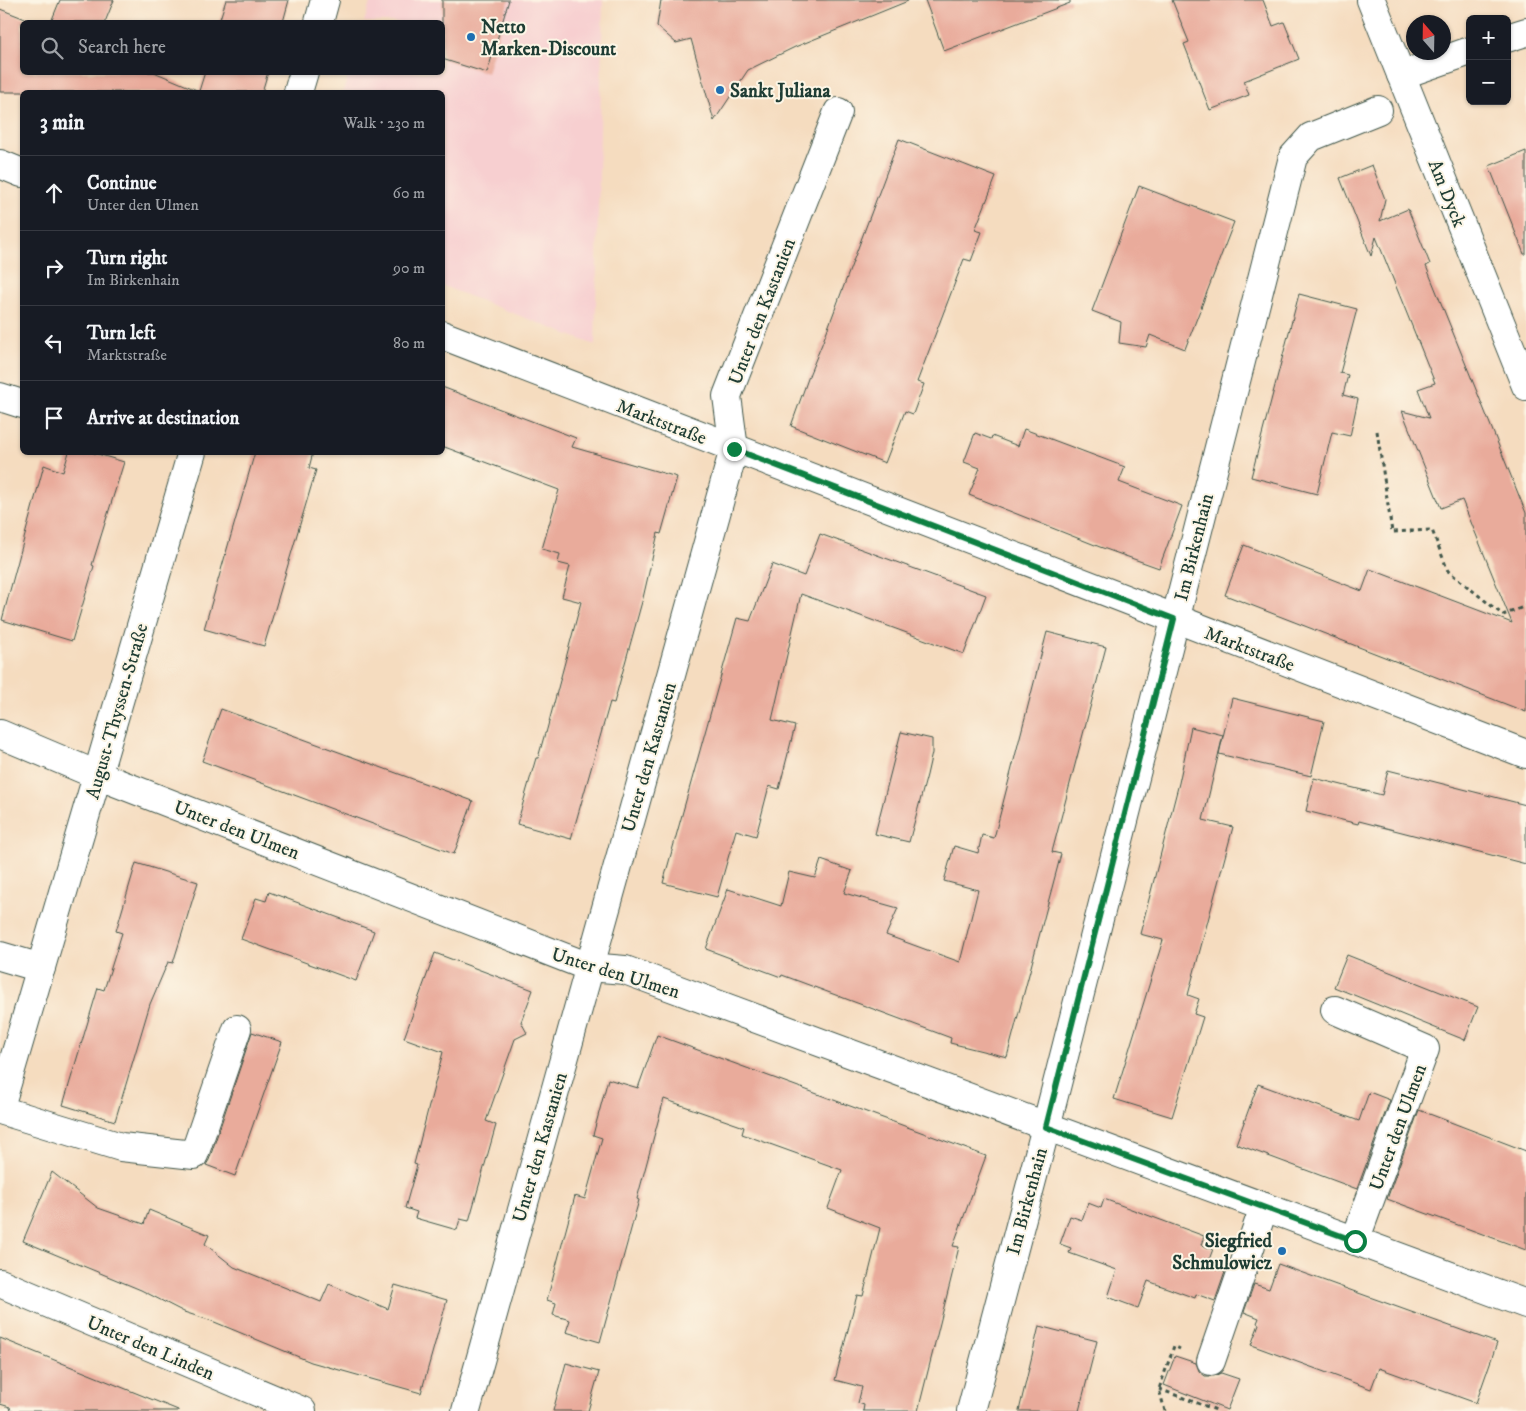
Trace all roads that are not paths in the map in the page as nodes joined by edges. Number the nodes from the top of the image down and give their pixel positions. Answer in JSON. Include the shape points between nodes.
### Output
{"nodes":[{"id":1,"x":325,"y":0,"type":"edge"},
{"id":2,"x":1371,"y":0,"type":"edge"},
{"id":3,"x":320,"y":20,"type":"edge"},
{"id":4,"x":1526,"y":32,"type":"edge"},
{"id":5,"x":1511,"y":37,"type":"edge"},
{"id":6,"x":1466,"y":52,"type":"edge"},
{"id":7,"x":303,"y":75,"type":"edge"},
{"id":8,"x":1401,"y":75,"type":"junction"},
{"id":9,"x":299,"y":90,"type":"edge"},
{"id":10,"x":1378,"y":110,"type":"dead end"},
{"id":11,"x":838,"y":112,"type":"dead end"},
{"id":12,"x":0,"y":164,"type":"edge"},
{"id":13,"x":20,"y":172,"type":"edge"},
{"id":14,"x":445,"y":336,"type":"edge"},
{"id":15,"x":1526,"y":386,"type":"edge"},
{"id":16,"x":0,"y":397,"type":"edge"},
{"id":17,"x":20,"y":403,"type":"edge"},
{"id":18,"x":734,"y":449,"type":"junction"},
{"id":19,"x":189,"y":455,"type":"edge"},
{"id":20,"x":1174,"y":619,"type":"junction"},
{"id":21,"x":0,"y":734,"type":"edge"},
{"id":22,"x":1526,"y":754,"type":"edge"},
{"id":23,"x":97,"y":775,"type":"junction"},
{"id":24,"x":0,"y":956,"type":"edge"},
{"id":25,"x":589,"y":967,"type":"junction"},
{"id":26,"x":41,"y":968,"type":"junction"},
{"id":27,"x":1335,"y":1010,"type":"dead end"},
{"id":28,"x":237,"y":1029,"type":"dead end"},
{"id":29,"x":0,"y":1109,"type":"edge"},
{"id":30,"x":1046,"y":1127,"type":"junction"},
{"id":31,"x":1264,"y":1207,"type":"junction"},
{"id":32,"x":1355,"y":1241,"type":"junction"},
{"id":33,"x":0,"y":1283,"type":"edge"},
{"id":34,"x":1526,"y":1304,"type":"edge"},
{"id":35,"x":1211,"y":1361,"type":"road end"},
{"id":36,"x":302,"y":1411,"type":"edge"},
{"id":37,"x":466,"y":1411,"type":"edge"},
{"id":38,"x":971,"y":1411,"type":"edge"}],
"edges":[{"from":1,"to":3,"type":"street"},
{"from":2,"to":8,"type":"street","name":"Am Dyck"},
{"from":4,"to":5,"type":"street"},
{"from":6,"to":8,"type":"street"},
{"from":7,"to":9,"type":"street"},
{"from":8,"to":15,"type":"street","name":"Am Dyck"},
{"from":10,"to":20,"type":"street","name":"Im Birkenhain","via":[[1311,137],[1293,157]]},
{"from":11,"to":18,"type":"street","name":"Unter den Kastanien","via":[[727,396]]},
{"from":12,"to":13,"type":"street"},
{"from":14,"to":18,"type":"street","name":"Marktstraße"},
{"from":16,"to":17,"type":"street"},
{"from":18,"to":20,"type":"street","name":"Marktstraße"},
{"from":18,"to":25,"type":"street","name":"Unter den Kastanien"},
{"from":19,"to":23,"type":"street","name":"August-Thyssen-Straße"},
{"from":20,"to":22,"type":"street","name":"Marktstraße"},
{"from":20,"to":30,"type":"street","name":"Im Birkenhain"},
{"from":21,"to":23,"type":"street","name":"Unter den Ulmen"},
{"from":23,"to":25,"type":"street","name":"Unter den Ulmen"},
{"from":23,"to":26,"type":"street","name":"August-Thyssen-Straße"},
{"from":24,"to":26,"type":"street"},
{"from":25,"to":30,"type":"street","name":"Unter den Ulmen","via":[[625,970]]},
{"from":25,"to":37,"type":"street","name":"Unter den Kastanien"},
{"from":26,"to":29,"type":"street","name":"August-Thyssen-Straße"},
{"from":27,"to":32,"type":"street","name":"Unter den Ulmen","via":[[1425,1049]]},
{"from":28,"to":29,"type":"street","name":"August-Thyssen-Straße","via":[[194,1155],[121,1147]]},
{"from":30,"to":31,"type":"street","name":"Unter den Ulmen"},
{"from":30,"to":38,"type":"street","name":"Im Birkenhain"},
{"from":31,"to":32,"type":"street","name":"Unter den Ulmen"},
{"from":31,"to":35,"type":"street"},
{"from":32,"to":34,"type":"street","name":"Unter den Ulmen"},
{"from":33,"to":36,"type":"street","name":"Unter den Linden"}]}
